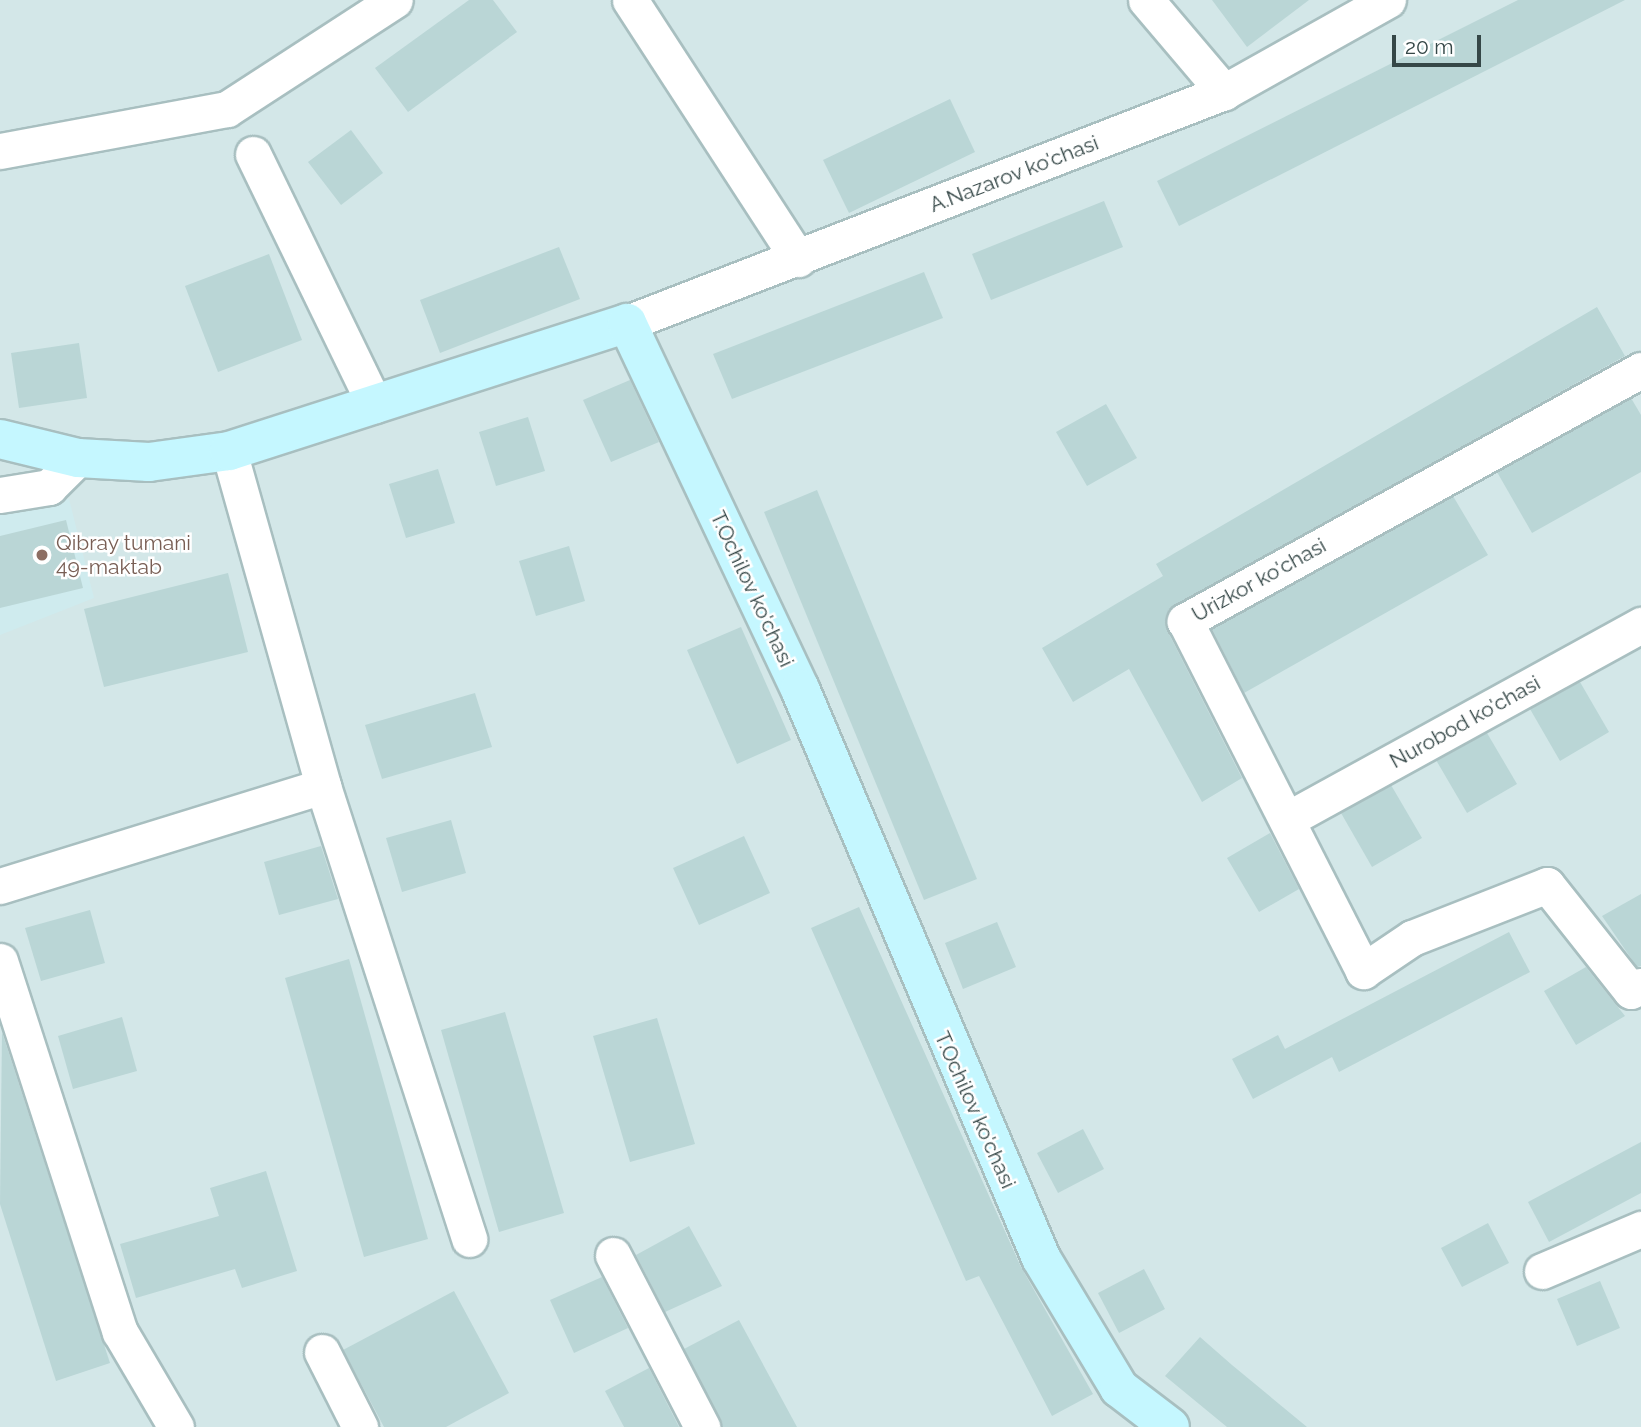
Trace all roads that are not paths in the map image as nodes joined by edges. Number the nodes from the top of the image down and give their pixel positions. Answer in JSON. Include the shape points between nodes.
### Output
{"nodes":[{"id":1,"x":395,"y":0,"type":"edge"},
{"id":2,"x":630,"y":0,"type":"edge"},
{"id":3,"x":1146,"y":0,"type":"edge"},
{"id":4,"x":1388,"y":0,"type":"edge"},
{"id":5,"x":1224,"y":92,"type":"junction"},
{"id":6,"x":0,"y":151,"type":"edge"},
{"id":7,"x":253,"y":154,"type":"dead end"},
{"id":8,"x":798,"y":259,"type":"junction"},
{"id":9,"x":627,"y":323,"type":"junction"},
{"id":10,"x":1641,"y":370,"type":"edge"},
{"id":11,"x":374,"y":405,"type":"junction"},
{"id":12,"x":0,"y":439,"type":"edge"},
{"id":13,"x":229,"y":451,"type":"junction"},
{"id":14,"x":78,"y":458,"type":"junction"},
{"id":15,"x":0,"y":495,"type":"edge"},
{"id":16,"x":1641,"y":625,"type":"edge"},
{"id":17,"x":323,"y":786,"type":"junction"},
{"id":18,"x":1290,"y":818,"type":"junction"},
{"id":19,"x":0,"y":886,"type":"edge"},
{"id":20,"x":0,"y":961,"type":"edge"},
{"id":21,"x":1641,"y":986,"type":"edge"},
{"id":22,"x":1641,"y":1229,"type":"edge"},
{"id":23,"x":469,"y":1239,"type":"dead end"},
{"id":24,"x":612,"y":1255,"type":"dead end"},
{"id":25,"x":1542,"y":1271,"type":"dead end"},
{"id":26,"x":322,"y":1352,"type":"dead end"},
{"id":27,"x":176,"y":1427,"type":"edge"},
{"id":28,"x":360,"y":1427,"type":"edge"},
{"id":29,"x":702,"y":1427,"type":"edge"},
{"id":30,"x":1170,"y":1427,"type":"edge"}],
"edges":[{"from":1,"to":6,"type":"street","via":[[228,109]]},
{"from":2,"to":8,"type":"street"},
{"from":3,"to":5,"type":"street"},
{"from":4,"to":5,"type":"street","name":"A.Nazarov ko'chasi"},
{"from":5,"to":8,"type":"street","name":"A.Nazarov ko'chasi"},
{"from":7,"to":11,"type":"street"},
{"from":8,"to":9,"type":"street","name":"A.Nazarov ko'chasi"},
{"from":9,"to":11,"type":"main road"},
{"from":9,"to":30,"type":"main road","name":"T.Ochilov ko'chasi","via":[[800,689],[1041,1258],[1119,1388]]},
{"from":10,"to":18,"type":"street","name":"Urizkor ko'chasi","via":[[1185,621]]},
{"from":11,"to":13,"type":"main road"},
{"from":12,"to":14,"type":"main road"},
{"from":13,"to":14,"type":"main road","via":[[149,463]]},
{"from":13,"to":17,"type":"street"},
{"from":14,"to":15,"type":"street","via":[[49,488]]},
{"from":16,"to":18,"type":"street","name":"Nurobod ko'chasi"},
{"from":17,"to":19,"type":"street"},
{"from":17,"to":23,"type":"street"},
{"from":18,"to":21,"type":"street","name":"Urizkor ko'chasi","via":[[1363,971],[1412,937],[1547,884],[1631,991]]},
{"from":20,"to":27,"type":"street","via":[[120,1332]]},
{"from":22,"to":25,"type":"street"},
{"from":24,"to":29,"type":"street"},
{"from":26,"to":28,"type":"street"}]}
